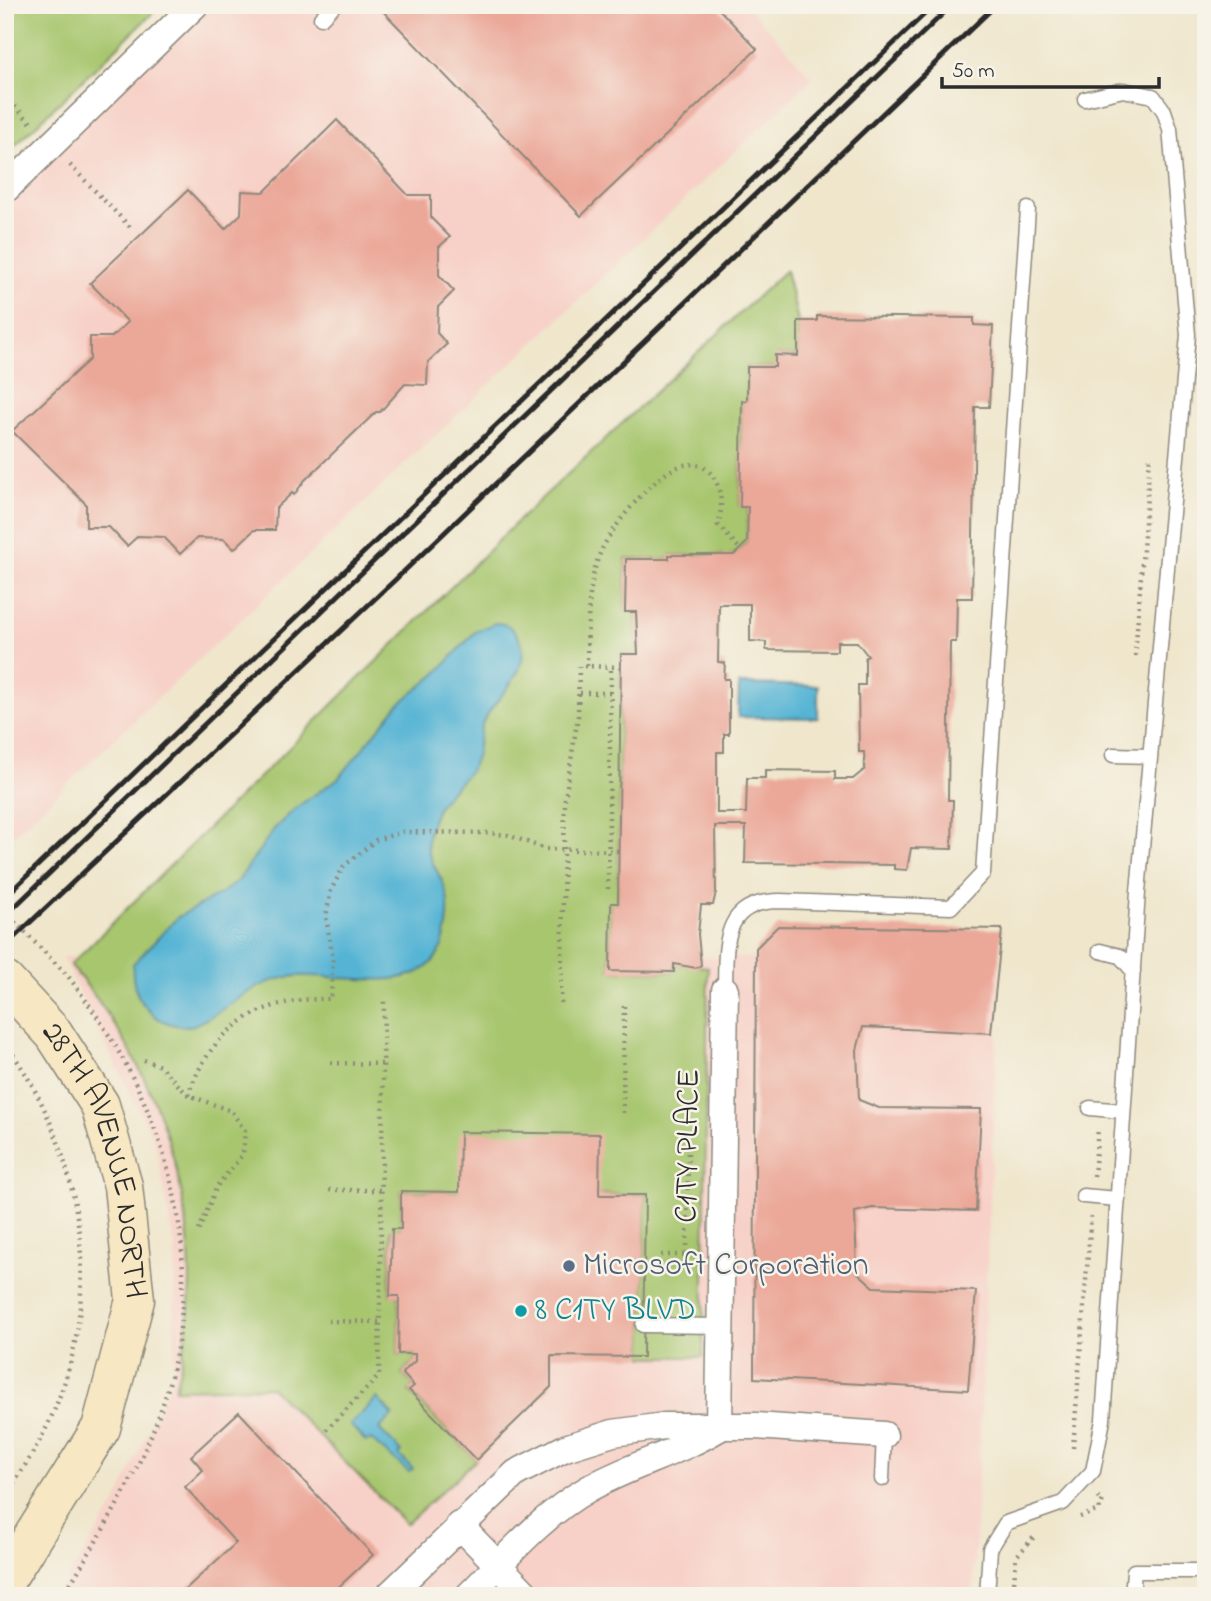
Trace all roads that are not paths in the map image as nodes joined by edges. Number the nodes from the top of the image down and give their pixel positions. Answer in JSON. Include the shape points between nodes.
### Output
{"nodes":[{"id":1,"x":195,"y":5,"type":"edge"},
{"id":2,"x":334,"y":5,"type":"edge"},
{"id":3,"x":321,"y":18,"type":"dead end"},
{"id":4,"x":1085,"y":99,"type":"dead end"},
{"id":5,"x":5,"y":190,"type":"edge"},
{"id":6,"x":1028,"y":209,"type":"dead end"},
{"id":7,"x":1113,"y":755,"type":"dead end"},
{"id":8,"x":1150,"y":756,"type":"junction"},
{"id":9,"x":1100,"y":951,"type":"dead end"},
{"id":10,"x":1133,"y":971,"type":"junction"},
{"id":11,"x":5,"y":981,"type":"edge"},
{"id":12,"x":725,"y":990,"type":"joint"},
{"id":13,"x":1090,"y":1108,"type":"dead end"},
{"id":14,"x":1123,"y":1111,"type":"junction"},
{"id":15,"x":1083,"y":1196,"type":"dead end"},
{"id":16,"x":1118,"y":1199,"type":"junction"},
{"id":17,"x":643,"y":1325,"type":"dead end"},
{"id":18,"x":720,"y":1326,"type":"junction"},
{"id":19,"x":719,"y":1428,"type":"junction"},
{"id":20,"x":884,"y":1434,"type":"joint"},
{"id":21,"x":882,"y":1479,"type":"dead end"},
{"id":22,"x":459,"y":1525,"type":"junction"},
{"id":23,"x":499,"y":1566,"type":"junction"},
{"id":24,"x":1206,"y":1572,"type":"edge"},
{"id":25,"x":5,"y":1581,"type":"edge"},
{"id":26,"x":388,"y":1596,"type":"edge"},
{"id":27,"x":468,"y":1596,"type":"edge"},
{"id":28,"x":528,"y":1596,"type":"edge"},
{"id":29,"x":987,"y":1596,"type":"edge"},
{"id":30,"x":1132,"y":1596,"type":"edge"}],
"edges":[{"from":1,"to":5,"type":"street"},
{"from":2,"to":3,"type":"lane"},
{"from":4,"to":8,"type":"lane","via":[[1123,90],[1153,96],[1170,129],[1188,335]]},
{"from":6,"to":12,"type":"lane","via":[[983,873],[951,907],[756,904],[736,917],[729,929]]},
{"from":7,"to":8,"type":"lane"},
{"from":8,"to":10,"type":"lane"},
{"from":9,"to":10,"type":"lane","via":[[1120,956]]},
{"from":10,"to":14,"type":"lane"},
{"from":11,"to":25,"type":"main road","name":"28TH AVENUE NORTH","via":[[54,1034],[100,1105],[122,1186],[135,1300],[101,1428]]},
{"from":12,"to":18,"type":"street","name":"C1TY PLACE"},
{"from":13,"to":14,"type":"lane"},
{"from":14,"to":16,"type":"lane"},
{"from":15,"to":16,"type":"lane"},
{"from":16,"to":29,"type":"lane","via":[[1103,1420],[1093,1471],[1063,1503],[1006,1523],[990,1549]]},
{"from":17,"to":18,"type":"lane"},
{"from":18,"to":19,"type":"street","name":"C1TY PLACE"},
{"from":19,"to":20,"type":"street"},
{"from":19,"to":22,"type":"street","via":[[644,1427],[565,1447],[516,1473]]},
{"from":19,"to":23,"type":"street","via":[[691,1446],[587,1490],[544,1522]]},
{"from":20,"to":21,"type":"lane"},
{"from":22,"to":23,"type":"street"},
{"from":22,"to":26,"type":"street"},
{"from":23,"to":27,"type":"street"},
{"from":23,"to":28,"type":"street"},
{"from":24,"to":30,"type":"lane","via":[[1134,1572]]}]}
